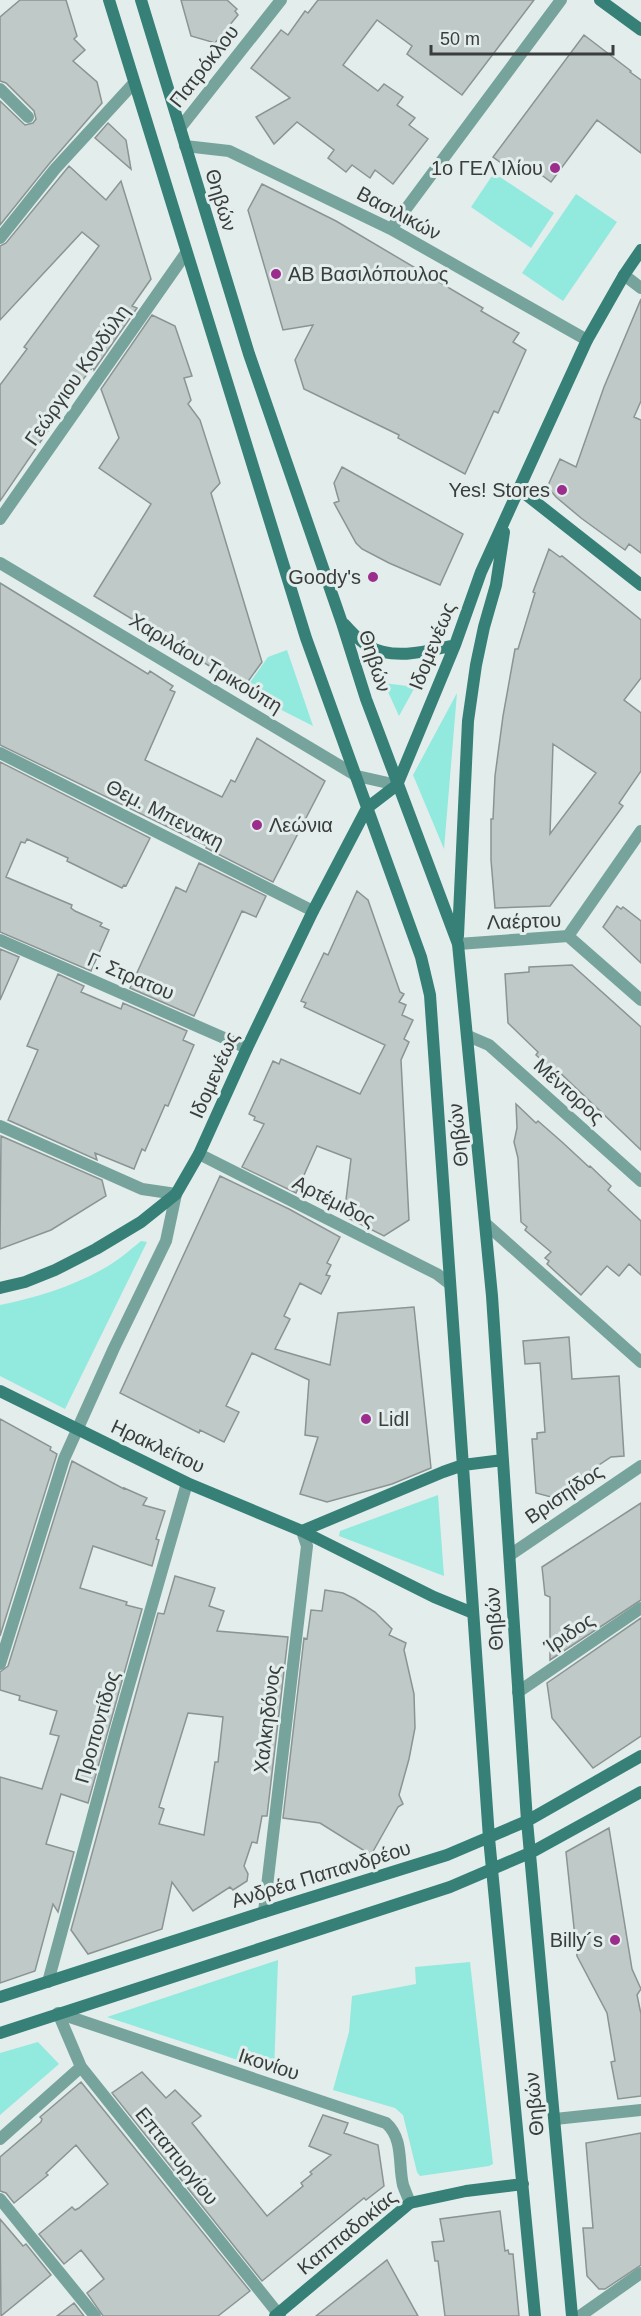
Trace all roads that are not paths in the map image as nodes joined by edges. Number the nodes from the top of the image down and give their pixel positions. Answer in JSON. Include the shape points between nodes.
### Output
{"nodes":[{"id":1,"x":109,"y":0,"type":"edge"},
{"id":2,"x":141,"y":0,"type":"edge"},
{"id":3,"x":281,"y":0,"type":"edge"},
{"id":4,"x":561,"y":0,"type":"edge"},
{"id":5,"x":600,"y":0,"type":"edge"},
{"id":6,"x":641,"y":30,"type":"edge"},
{"id":7,"x":134,"y":83,"type":"junction"},
{"id":8,"x":0,"y":89,"type":"edge"},
{"id":9,"x":27,"y":117,"type":"dead end"},
{"id":10,"x":180,"y":128,"type":"junction"},
{"id":11,"x":184,"y":146,"type":"junction"},
{"id":12,"x":391,"y":229,"type":"junction"},
{"id":13,"x":0,"y":238,"type":"edge"},
{"id":14,"x":641,"y":250,"type":"edge"},
{"id":15,"x":186,"y":253,"type":"junction"},
{"id":16,"x":624,"y":275,"type":"junction"},
{"id":17,"x":641,"y":288,"type":"edge"},
{"id":18,"x":587,"y":340,"type":"junction"},
{"id":19,"x":519,"y":489,"type":"junction"},
{"id":20,"x":0,"y":519,"type":"edge"},
{"id":21,"x":505,"y":522,"type":"junction"},
{"id":22,"x":0,"y":564,"type":"edge"},
{"id":23,"x":641,"y":585,"type":"edge"},
{"id":24,"x":342,"y":623,"type":"junction"},
{"id":25,"x":455,"y":645,"type":"junction"},
{"id":26,"x":0,"y":753,"type":"edge"},
{"id":27,"x":357,"y":776,"type":"junction"},
{"id":28,"x":397,"y":785,"type":"junction"},
{"id":29,"x":367,"y":808,"type":"junction"},
{"id":30,"x":641,"y":831,"type":"edge"},
{"id":31,"x":313,"y":911,"type":"junction"},
{"id":32,"x":568,"y":936,"type":"junction"},
{"id":33,"x":0,"y":940,"type":"edge"},
{"id":34,"x":458,"y":944,"type":"junction"},
{"id":35,"x":641,"y":1000,"type":"edge"},
{"id":36,"x":468,"y":1036,"type":"junction"},
{"id":37,"x":247,"y":1048,"type":"junction"},
{"id":38,"x":0,"y":1126,"type":"edge"},
{"id":39,"x":199,"y":1154,"type":"junction"},
{"id":40,"x":641,"y":1181,"type":"edge"},
{"id":41,"x":176,"y":1194,"type":"junction"},
{"id":42,"x":486,"y":1224,"type":"junction"},
{"id":43,"x":450,"y":1284,"type":"junction"},
{"id":44,"x":0,"y":1288,"type":"edge"},
{"id":45,"x":641,"y":1362,"type":"edge"},
{"id":46,"x":0,"y":1391,"type":"edge"},
{"id":47,"x":77,"y":1429,"type":"junction"},
{"id":48,"x":503,"y":1460,"type":"junction"},
{"id":49,"x":463,"y":1466,"type":"junction"},
{"id":50,"x":641,"y":1466,"type":"edge"},
{"id":51,"x":187,"y":1482,"type":"junction"},
{"id":52,"x":302,"y":1531,"type":"junction"},
{"id":53,"x":510,"y":1555,"type":"junction"},
{"id":54,"x":641,"y":1608,"type":"edge"},
{"id":55,"x":473,"y":1613,"type":"junction"},
{"id":56,"x":0,"y":1664,"type":"edge"},
{"id":57,"x":518,"y":1692,"type":"junction"},
{"id":58,"x":641,"y":1756,"type":"edge"},
{"id":59,"x":641,"y":1792,"type":"edge"},
{"id":60,"x":527,"y":1821,"type":"junction"},
{"id":61,"x":489,"y":1838,"type":"junction"},
{"id":62,"x":531,"y":1852,"type":"junction"},
{"id":63,"x":492,"y":1869,"type":"junction"},
{"id":64,"x":264,"y":1912,"type":"junction"},
{"id":65,"x":48,"y":1982,"type":"junction"},
{"id":66,"x":0,"y":1997,"type":"edge"},
{"id":67,"x":58,"y":2013,"type":"junction"},
{"id":68,"x":0,"y":2032,"type":"edge"},
{"id":69,"x":81,"y":2067,"type":"junction"},
{"id":70,"x":641,"y":2110,"type":"edge"},
{"id":71,"x":555,"y":2119,"type":"junction"},
{"id":72,"x":0,"y":2139,"type":"edge"},
{"id":73,"x":522,"y":2184,"type":"junction"},
{"id":74,"x":0,"y":2199,"type":"edge"},
{"id":75,"x":410,"y":2203,"type":"junction"},
{"id":76,"x":641,"y":2273,"type":"edge"},
{"id":77,"x":277,"y":2315,"type":"edge"},
{"id":78,"x":95,"y":2316,"type":"edge"},
{"id":79,"x":535,"y":2316,"type":"edge"},
{"id":80,"x":572,"y":2316,"type":"edge"},
{"id":81,"x":580,"y":2316,"type":"edge"}],
"edges":[{"from":1,"to":7,"type":"main road","name":"Θηβών"},
{"from":2,"to":10,"type":"main road","name":"Θηβών"},
{"from":3,"to":10,"type":"street","name":"Πατρόκλου"},
{"from":4,"to":12,"type":"street"},
{"from":5,"to":6,"type":"main road"},
{"from":7,"to":13,"type":"street"},
{"from":7,"to":15,"type":"main road","name":"Θηβών"},
{"from":8,"to":9,"type":"street"},
{"from":10,"to":11,"type":"main road","name":"Θηβών"},
{"from":11,"to":12,"type":"street","name":"Βασιλικών","via":[[229,151]]},
{"from":11,"to":24,"type":"main road","name":"Θηβών","via":[[252,364]]},
{"from":12,"to":18,"type":"street","name":"Βασιλικών"},
{"from":14,"to":16,"type":"main road","name":"Ιδομενέως"},
{"from":15,"to":20,"type":"street","name":"Γεώργιου Κονδύλη"},
{"from":15,"to":27,"type":"main road","name":"Θηβών","via":[[306,638]]},
{"from":16,"to":17,"type":"street"},
{"from":16,"to":18,"type":"main road","name":"Ιδομενέως"},
{"from":18,"to":19,"type":"main road","name":"Ιδομενέως"},
{"from":19,"to":21,"type":"main road","name":"Ιδομενέως"},
{"from":19,"to":23,"type":"main road"},
{"from":21,"to":25,"type":"main road","name":"Ιδομενέως","via":[[481,572]]},
{"from":21,"to":34,"type":"main road","name":"Ιδομενέως","via":[[468,721]]},
{"from":22,"to":27,"type":"street","name":"Χαριλάου Τρικούπη"},
{"from":24,"to":25,"type":"main road","via":[[366,646],[381,652],[400,654]]},
{"from":24,"to":28,"type":"main road","name":"Θηβών"},
{"from":25,"to":28,"type":"main road","name":"Ιδομενέως"},
{"from":26,"to":31,"type":"street","name":"Θεμ. Μπενακη"},
{"from":27,"to":28,"type":"street","name":"Χαριλάου Τρικούπη"},
{"from":27,"to":29,"type":"main road","name":"Θηβών"},
{"from":28,"to":29,"type":"main road","name":"Ιδομενέως"},
{"from":28,"to":34,"type":"main road","name":"Θηβών"},
{"from":29,"to":31,"type":"main road","name":"Ιδομενέως"},
{"from":29,"to":43,"type":"main road","name":"Θηβών","via":[[421,957],[430,996]]},
{"from":30,"to":32,"type":"street"},
{"from":31,"to":37,"type":"main road","name":"Ιδομενέως"},
{"from":32,"to":34,"type":"street","name":"Λαέρτου"},
{"from":32,"to":35,"type":"street","name":"Λαέρτου"},
{"from":33,"to":37,"type":"street","name":"Γ. Στρατου"},
{"from":34,"to":36,"type":"main road","name":"Θηβών"},
{"from":36,"to":40,"type":"street","name":"Μέντορος","via":[[489,1045]]},
{"from":36,"to":42,"type":"main road","name":"Θηβών"},
{"from":37,"to":39,"type":"main road","name":"Ιδομενέως"},
{"from":38,"to":41,"type":"street","via":[[142,1189]]},
{"from":39,"to":41,"type":"main road","name":"Ιδομενέως"},
{"from":39,"to":43,"type":"street","name":"Αρτέμιδος"},
{"from":41,"to":44,"type":"main road","via":[[141,1222],[96,1249],[55,1270]]},
{"from":41,"to":47,"type":"street","name":"Ιδομενέως","via":[[166,1241]]},
{"from":42,"to":45,"type":"street"},
{"from":42,"to":48,"type":"main road","name":"Θηβών"},
{"from":43,"to":49,"type":"main road","name":"Θηβών"},
{"from":46,"to":47,"type":"main road","name":"Ηρακλείτου"},
{"from":47,"to":51,"type":"main road","name":"Ηρακλείτου"},
{"from":47,"to":56,"type":"street","name":"Ιδομενέως","via":[[64,1459]]},
{"from":48,"to":49,"type":"main road"},
{"from":48,"to":53,"type":"main road","name":"Θηβών"},
{"from":49,"to":52,"type":"main road"},
{"from":49,"to":55,"type":"main road","name":"Θηβών"},
{"from":50,"to":53,"type":"street","name":"Βρισηίδος"},
{"from":51,"to":52,"type":"main road","name":"Ηρακλείτου"},
{"from":51,"to":65,"type":"street","name":"Προποντίδος"},
{"from":52,"to":55,"type":"main road","name":"Ηρακλείτου"},
{"from":52,"to":64,"type":"street","name":"Χαλκηδόνος","via":[[307,1546]]},
{"from":53,"to":57,"type":"main road","name":"Θηβών"},
{"from":54,"to":57,"type":"street","name":"Ίριδος"},
{"from":55,"to":61,"type":"main road","name":"Θηβών"},
{"from":57,"to":60,"type":"main road","name":"Θηβών"},
{"from":58,"to":60,"type":"main road","name":"Ανδρέα Παπανδρέου"},
{"from":59,"to":62,"type":"main road"},
{"from":60,"to":61,"type":"main road","name":"Ανδρέα Παπανδρέου"},
{"from":60,"to":62,"type":"main road","name":"Θηβών"},
{"from":61,"to":63,"type":"main road","name":"Θηβών"},
{"from":61,"to":64,"type":"main road","name":"Ανδρέα Παπανδρέου","via":[[447,1855]]},
{"from":62,"to":63,"type":"main road"},
{"from":62,"to":71,"type":"main road","name":"Θηβών"},
{"from":63,"to":67,"type":"main road","via":[[450,1887]]},
{"from":63,"to":73,"type":"main road","name":"Θηβών"},
{"from":64,"to":65,"type":"main road","name":"Ανδρέα Παπανδρέου"},
{"from":65,"to":66,"type":"main road","name":"Ανδρέα Παπανδρέου"},
{"from":67,"to":68,"type":"main road"},
{"from":67,"to":69,"type":"street","name":"Επταπυργίου"},
{"from":67,"to":75,"type":"street","name":"Ικονίου","via":[[386,2123],[398,2140]]},
{"from":69,"to":72,"type":"street"},
{"from":69,"to":77,"type":"street","name":"Επταπυργίου"},
{"from":70,"to":71,"type":"street"},
{"from":71,"to":80,"type":"main road","name":"Θηβών"},
{"from":73,"to":75,"type":"main road","name":"Καππαδοκίας"},
{"from":73,"to":79,"type":"main road","name":"Θηβών"},
{"from":74,"to":78,"type":"street"},
{"from":75,"to":77,"type":"main road","name":"Καππαδοκίας"},
{"from":76,"to":81,"type":"street"}]}
